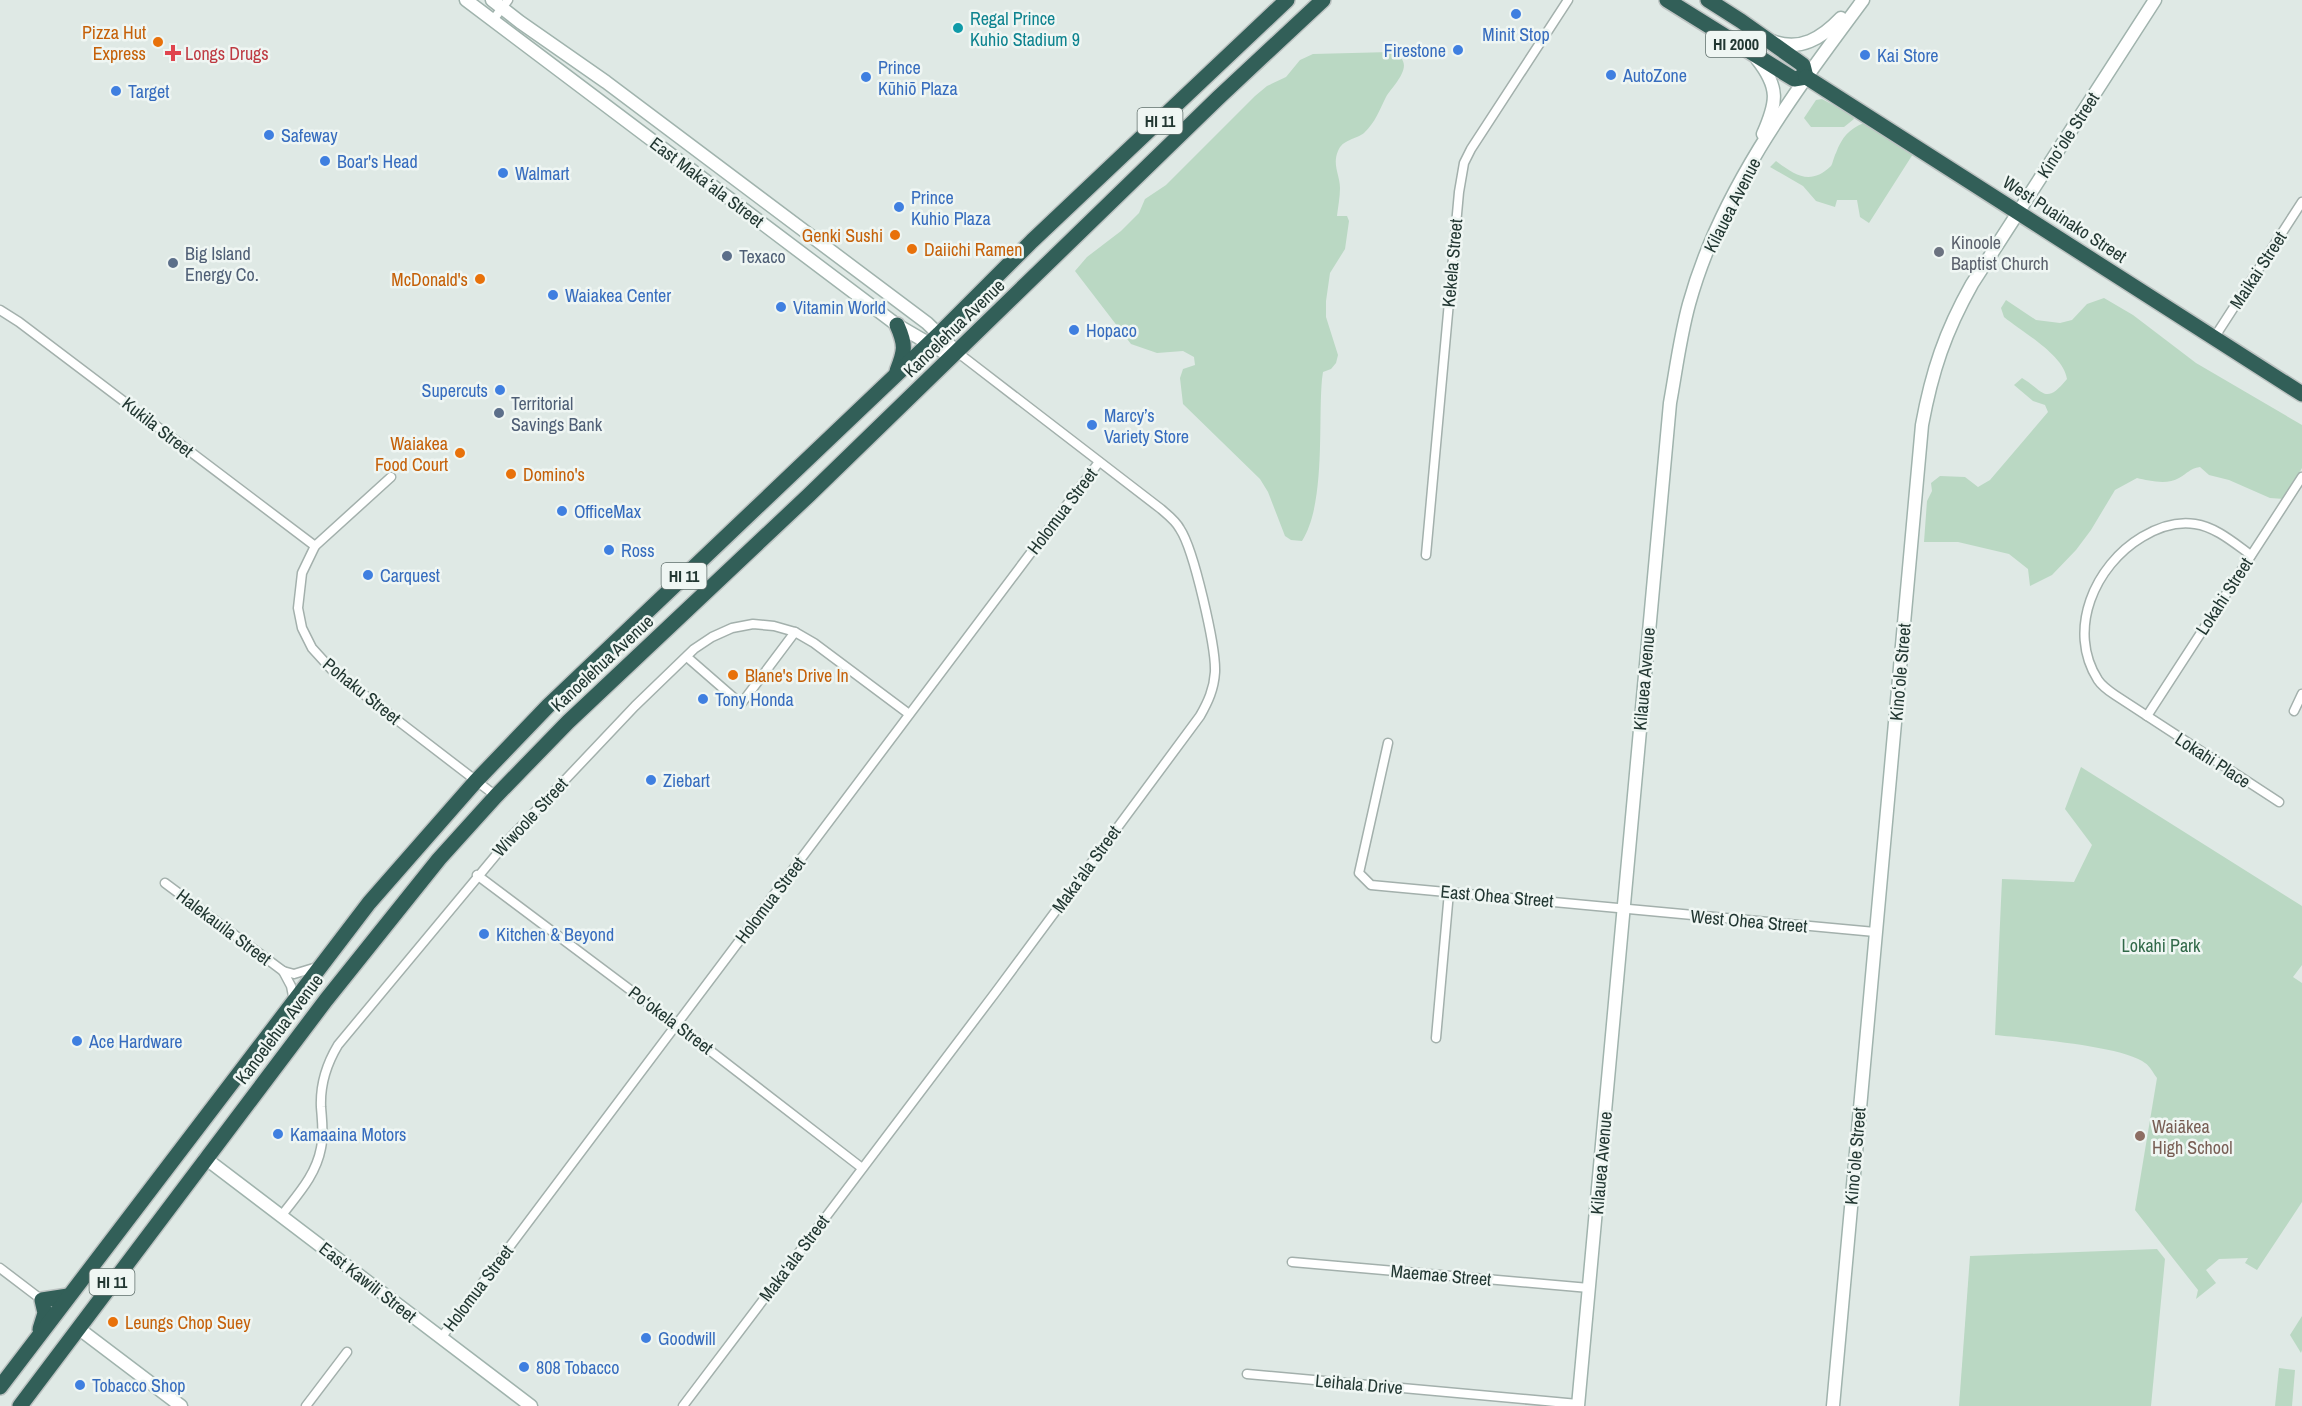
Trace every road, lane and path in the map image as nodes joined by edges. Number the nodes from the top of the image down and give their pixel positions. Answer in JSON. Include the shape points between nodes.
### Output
{"nodes":[{"id":1,"x":466,"y":0,"type":"edge"},
{"id":2,"x":1287,"y":0,"type":"edge"},
{"id":3,"x":1323,"y":0,"type":"edge"},
{"id":4,"x":1568,"y":0,"type":"edge"},
{"id":5,"x":1667,"y":0,"type":"edge"},
{"id":6,"x":1708,"y":0,"type":"edge"},
{"id":7,"x":1861,"y":0,"type":"edge"},
{"id":8,"x":2155,"y":0,"type":"edge"},
{"id":9,"x":500,"y":3,"type":"edge"},
{"id":10,"x":493,"y":21,"type":"junction"},
{"id":11,"x":1767,"y":39,"type":"junction"},
{"id":12,"x":1755,"y":56,"type":"junction"},
{"id":13,"x":1806,"y":77,"type":"junction"},
{"id":14,"x":1743,"y":178,"type":"junction"},
{"id":15,"x":2302,"y":202,"type":"edge"},
{"id":16,"x":2018,"y":213,"type":"junction"},
{"id":17,"x":0,"y":310,"type":"edge"},
{"id":18,"x":897,"y":325,"type":"junction"},
{"id":19,"x":2214,"y":338,"type":"junction"},
{"id":20,"x":934,"y":339,"type":"junction"},
{"id":21,"x":955,"y":355,"type":"junction"},
{"id":22,"x":896,"y":374,"type":"junction"},
{"id":23,"x":2302,"y":394,"type":"edge"},
{"id":24,"x":1099,"y":462,"type":"junction"},
{"id":25,"x":391,"y":477,"type":"dead end"},
{"id":26,"x":2302,"y":477,"type":"edge"},
{"id":27,"x":315,"y":546,"type":"junction"},
{"id":28,"x":1426,"y":555,"type":"dead end"},
{"id":29,"x":2251,"y":555,"type":"junction"},
{"id":30,"x":795,"y":632,"type":"junction"},
{"id":31,"x":687,"y":657,"type":"junction"},
{"id":32,"x":2302,"y":694,"type":"edge"},
{"id":33,"x":2294,"y":711,"type":"dead end"},
{"id":34,"x":909,"y":714,"type":"junction"},
{"id":35,"x":2148,"y":716,"type":"junction"},
{"id":36,"x":1388,"y":743,"type":"dead end"},
{"id":37,"x":476,"y":781,"type":"junction"},
{"id":38,"x":496,"y":796,"type":"junction"},
{"id":39,"x":2279,"y":802,"type":"dead end"},
{"id":40,"x":477,"y":875,"type":"junction"},
{"id":41,"x":165,"y":883,"type":"dead end"},
{"id":42,"x":1449,"y":892,"type":"junction"},
{"id":43,"x":1623,"y":908,"type":"junction"},
{"id":44,"x":1875,"y":932,"type":"junction"},
{"id":45,"x":320,"y":966,"type":"junction"},
{"id":46,"x":283,"y":971,"type":"junction"},
{"id":47,"x":294,"y":1002,"type":"junction"},
{"id":48,"x":677,"y":1025,"type":"junction"},
{"id":49,"x":1436,"y":1038,"type":"dead end"},
{"id":50,"x":205,"y":1119,"type":"junction"},
{"id":51,"x":206,"y":1158,"type":"junction"},
{"id":52,"x":170,"y":1165,"type":"junction"},
{"id":53,"x":862,"y":1168,"type":"junction"},
{"id":54,"x":282,"y":1215,"type":"junction"},
{"id":55,"x":1292,"y":1262,"type":"dead end"},
{"id":56,"x":0,"y":1268,"type":"edge"},
{"id":57,"x":1589,"y":1288,"type":"junction"},
{"id":58,"x":68,"y":1296,"type":"junction"},
{"id":59,"x":42,"y":1300,"type":"junction"},
{"id":60,"x":78,"y":1328,"type":"junction"},
{"id":61,"x":441,"y":1338,"type":"junction"},
{"id":62,"x":36,"y":1339,"type":"junction"},
{"id":63,"x":347,"y":1352,"type":"dead end"},
{"id":64,"x":1247,"y":1374,"type":"dead end"},
{"id":65,"x":0,"y":1387,"type":"edge"},
{"id":66,"x":1578,"y":1405,"type":"edge"},
{"id":67,"x":20,"y":1406,"type":"edge"},
{"id":68,"x":181,"y":1406,"type":"edge"},
{"id":69,"x":306,"y":1406,"type":"edge"},
{"id":70,"x":531,"y":1406,"type":"edge"},
{"id":71,"x":683,"y":1406,"type":"edge"},
{"id":72,"x":1833,"y":1406,"type":"edge"}],
"edges":[{"from":1,"to":10,"type":"street","name":"East Makaʻala Street"},
{"from":2,"to":20,"type":"highway","name":"Kanoelehua Avenue","number":"HI 11"},
{"from":3,"to":21,"type":"highway","name":"Kanoelehua Avenue","number":"HI 11"},
{"from":4,"to":28,"type":"street","name":"Kekela Street","via":[[1464,163]]},
{"from":5,"to":12,"type":"highway","number":"HI 2000"},
{"from":6,"to":11,"type":"highway","number":"HI 2000"},
{"from":7,"to":11,"type":"street","via":[[1812,41],[1785,45]]},
{"from":7,"to":13,"type":"street","name":"Kilauea Avenue"},
{"from":8,"to":16,"type":"street","name":"Kinoʻole Street"},
{"from":9,"to":10,"type":"street"},
{"from":9,"to":20,"type":"street","name":"East Makaʻala Street","via":[[855,269]]},
{"from":10,"to":18,"type":"street","name":"East Makaʻala Street"},
{"from":11,"to":13,"type":"highway","number":"HI 2000","via":[[1803,65]]},
{"from":12,"to":13,"type":"highway","number":"HI 2000","via":[[1794,79]]},
{"from":12,"to":14,"type":"street","via":[[1773,85],[1774,105]]},
{"from":13,"to":14,"type":"street","name":"Kilauea Avenue"},
{"from":13,"to":16,"type":"highway","name":"West Puainako Street","number":"HI 2000"},
{"from":14,"to":43,"type":"street","name":"Kilauea Avenue","via":[[1712,240],[1689,303],[1670,403]]},
{"from":15,"to":19,"type":"street","name":"Maikai Street"},
{"from":16,"to":19,"type":"highway","name":"West Puainako Street","number":"HI 2000"},
{"from":16,"to":44,"type":"street","name":"Kinoʻole Street","via":[[1953,320],[1933,370],[1922,425]]},
{"from":17,"to":27,"type":"street","name":"Kukila Street"},
{"from":18,"to":20,"type":"street","name":"East Makaʻala Street"},
{"from":18,"to":22,"type":"highway","via":[[904,349]]},
{"from":19,"to":23,"type":"highway","name":"West Puainako Street","number":"HI 2000"},
{"from":20,"to":21,"type":"street","name":"East Makaʻala Street"},
{"from":20,"to":22,"type":"highway","name":"Kanoelehua Avenue","number":"HI 11"},
{"from":21,"to":24,"type":"street","name":"Maka‘ala Street"},
{"from":21,"to":38,"type":"highway","name":"Kanoelehua Avenue","number":"HI 11","via":[[568,722]]},
{"from":22,"to":37,"type":"highway","name":"Kanoelehua Avenue","number":"HI 11","via":[[548,706]]},
{"from":24,"to":34,"type":"street","name":"Holomua Street"},
{"from":24,"to":53,"type":"street","name":"Maka‘ala Street","via":[[1161,509],[1180,528],[1191,551],[1211,639],[1215,671],[1210,697],[1200,716]]},
{"from":25,"to":27,"type":"street","name":"Pohaku Street"},
{"from":26,"to":29,"type":"street","name":"Lokahi Street"},
{"from":27,"to":37,"type":"street","name":"Pohaku Street","via":[[298,591],[302,628],[312,648],[332,670]]},
{"from":29,"to":35,"type":"street","name":"Lokahi Street"},
{"from":29,"to":35,"type":"street","name":"Lokahi Place","via":[[2215,531],[2181,524],[2162,528],[2130,544],[2102,575],[2088,608],[2085,644],[2089,663],[2100,682]]},
{"from":30,"to":31,"type":"street","name":"Wiwoole Street","via":[[764,625],[732,628],[703,642]]},
{"from":30,"to":31,"type":"street","via":[[741,704]]},
{"from":30,"to":34,"type":"street","name":"Wiwoole Street"},
{"from":31,"to":40,"type":"street","name":"Wiwoole Street","via":[[618,723]]},
{"from":32,"to":33,"type":"street"},
{"from":34,"to":48,"type":"street","name":"Holomua Street"},
{"from":35,"to":39,"type":"street","name":"Lokahi Place"},
{"from":36,"to":42,"type":"street","name":"East Ohea Street","via":[[1359,873],[1371,885]]},
{"from":37,"to":38,"type":"street","name":"Pohaku Street"},
{"from":37,"to":45,"type":"highway","name":"Kanoelehua Avenue","number":"HI 11","via":[[369,903]]},
{"from":38,"to":51,"type":"highway","name":"Kanoelehua Avenue","number":"HI 11","via":[[383,927]]},
{"from":40,"to":48,"type":"street","name":"Po‘okela Street"},
{"from":40,"to":54,"type":"street","name":"Wiwoole Street","via":[[331,1057],[321,1088],[323,1131],[319,1157],[309,1180]]},
{"from":41,"to":46,"type":"street","name":"Halekauila Street"},
{"from":42,"to":43,"type":"street","name":"East Ohea Street"},
{"from":42,"to":49,"type":"street"},
{"from":43,"to":44,"type":"street","name":"West Ohea Street"},
{"from":43,"to":57,"type":"street","name":"Kilauea Avenue"},
{"from":44,"to":72,"type":"street","name":"Kinoʻole Street"},
{"from":45,"to":46,"type":"street","name":"Halekauila Street","via":[[294,974]]},
{"from":45,"to":47,"type":"highway","name":"Kanoelehua Avenue","number":"HI 11"},
{"from":46,"to":47,"type":"street","name":"Halekauila Street"},
{"from":47,"to":50,"type":"highway","name":"Kanoelehua Avenue","number":"HI 11"},
{"from":48,"to":53,"type":"street","name":"Po‘okela Street"},
{"from":48,"to":61,"type":"street","name":"Holomua Street"},
{"from":50,"to":51,"type":"highway","via":[[200,1146]]},
{"from":50,"to":52,"type":"highway","name":"Kanoelehua Avenue","number":"HI 11"},
{"from":51,"to":52,"type":"highway","via":[[182,1158]]},
{"from":51,"to":54,"type":"street","name":"East Kawili Street"},
{"from":51,"to":60,"type":"highway","name":"Kanoelehua Avenue","number":"HI 11"},
{"from":52,"to":58,"type":"highway","name":"Kanoelehua Avenue","number":"HI 11"},
{"from":53,"to":71,"type":"street","name":"Maka‘ala Street"},
{"from":54,"to":61,"type":"street","name":"East Kawili Street"},
{"from":55,"to":57,"type":"street","name":"Maemae Street"},
{"from":56,"to":59,"type":"street"},
{"from":57,"to":66,"type":"street","name":"Kilauea Avenue"},
{"from":58,"to":59,"type":"highway"},
{"from":58,"to":62,"type":"highway","name":"Kanoelehua Avenue","number":"HI 11"},
{"from":59,"to":62,"type":"highway","via":[[44,1321]]},
{"from":60,"to":67,"type":"highway","name":"Kanoelehua Avenue","number":"HI 11"},
{"from":60,"to":68,"type":"street"},
{"from":61,"to":70,"type":"street","name":"East Kawili Street"},
{"from":62,"to":65,"type":"highway","name":"Kanoelehua Avenue","number":"HI 11"},
{"from":63,"to":69,"type":"street"},
{"from":64,"to":66,"type":"street","name":"Leihala Drive"}]}
